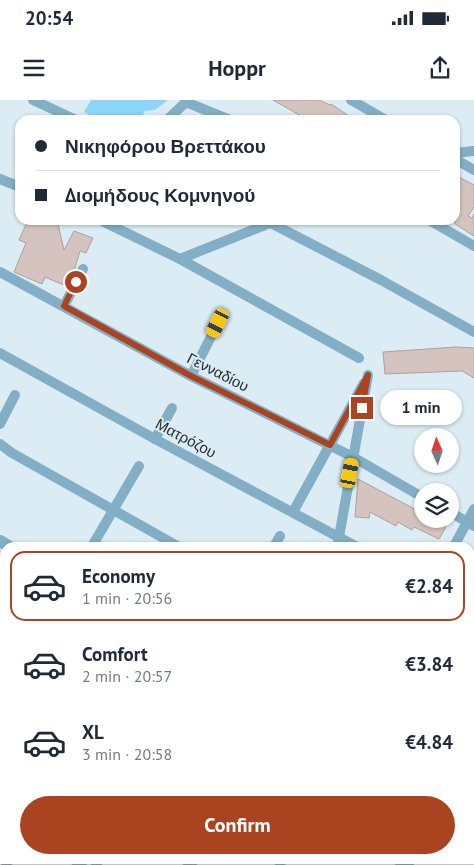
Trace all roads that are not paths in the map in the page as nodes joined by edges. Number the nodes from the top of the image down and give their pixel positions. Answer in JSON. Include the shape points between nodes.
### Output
{"nodes":[{"id":1,"x":33,"y":100,"type":"edge"},
{"id":2,"x":351,"y":100,"type":"edge"},
{"id":3,"x":187,"y":101,"type":"edge"},
{"id":4,"x":65,"y":115,"type":"edge"},
{"id":5,"x":172,"y":115,"type":"edge"},
{"id":6,"x":180,"y":115,"type":"edge"},
{"id":7,"x":219,"y":115,"type":"edge"},
{"id":8,"x":377,"y":115,"type":"edge"},
{"id":9,"x":474,"y":151,"type":"edge"},
{"id":10,"x":460,"y":152,"type":"edge"},
{"id":11,"x":460,"y":163,"type":"edge"},
{"id":12,"x":474,"y":170,"type":"edge"},
{"id":13,"x":0,"y":179,"type":"edge"},
{"id":14,"x":15,"y":185,"type":"edge"},
{"id":15,"x":113,"y":225,"type":"edge"},
{"id":16,"x":260,"y":225,"type":"edge"},
{"id":17,"x":277,"y":225,"type":"edge"},
{"id":18,"x":438,"y":225,"type":"edge"},
{"id":19,"x":474,"y":246,"type":"edge"},
{"id":20,"x":180,"y":259,"type":"junction"},
{"id":21,"x":83,"y":270,"type":"dead end"},
{"id":22,"x":0,"y":272,"type":"edge"},
{"id":23,"x":64,"y":306,"type":"junction"},
{"id":24,"x":218,"y":323,"type":"dead end"},
{"id":25,"x":474,"y":332,"type":"edge"},
{"id":26,"x":0,"y":353,"type":"edge"},
{"id":27,"x":359,"y":358,"type":"dead end"},
{"id":28,"x":191,"y":376,"type":"junction"},
{"id":29,"x":16,"y":395,"type":"dead end"},
{"id":30,"x":172,"y":408,"type":"dead end"},
{"id":31,"x":0,"y":424,"type":"edge"},
{"id":32,"x":155,"y":439,"type":"junction"},
{"id":33,"x":0,"y":444,"type":"edge"},
{"id":34,"x":330,"y":445,"type":"junction"},
{"id":35,"x":354,"y":457,"type":"junction"},
{"id":36,"x":139,"y":466,"type":"dead end"},
{"id":37,"x":414,"y":492,"type":"edge"},
{"id":38,"x":474,"y":509,"type":"edge"},
{"id":39,"x":114,"y":510,"type":"junction"},
{"id":40,"x":293,"y":512,"type":"junction"},
{"id":41,"x":459,"y":517,"type":"edge"},
{"id":42,"x":470,"y":524,"type":"edge"},
{"id":43,"x":280,"y":536,"type":"dead end"},
{"id":44,"x":339,"y":536,"type":"junction"},
{"id":45,"x":95,"y":542,"type":"edge"},
{"id":46,"x":170,"y":542,"type":"edge"},
{"id":47,"x":276,"y":542,"type":"edge"},
{"id":48,"x":338,"y":542,"type":"edge"},
{"id":49,"x":349,"y":542,"type":"edge"},
{"id":50,"x":457,"y":542,"type":"edge"}],
"edges":[{"from":1,"to":4,"type":"street"},
{"from":2,"to":8,"type":"street"},
{"from":3,"to":5,"type":"street"},
{"from":3,"to":6,"type":"street"},
{"from":3,"to":7,"type":"street"},
{"from":9,"to":10,"type":"street"},
{"from":11,"to":12,"type":"street"},
{"from":13,"to":14,"type":"street"},
{"from":15,"to":20,"type":"street"},
{"from":16,"to":20,"type":"street"},
{"from":17,"to":25,"type":"street"},
{"from":18,"to":19,"type":"street"},
{"from":20,"to":27,"type":"street"},
{"from":21,"to":23,"type":"street"},
{"from":22,"to":23,"type":"street","name":"Γενναδίου"},
{"from":23,"to":28,"type":"street","name":"Γενναδίου"},
{"from":24,"to":28,"type":"street"},
{"from":26,"to":32,"type":"street","name":"Ματρόζου"},
{"from":28,"to":34,"type":"street","name":"Γενναδίου"},
{"from":29,"to":31,"type":"street"},
{"from":30,"to":32,"type":"street"},
{"from":32,"to":40,"type":"street","name":"Ματρόζου"},
{"from":33,"to":39,"type":"street"},
{"from":34,"to":35,"type":"street","name":"Γενναδίου"},
{"from":34,"to":35,"type":"street","via":[[368,375]]},
{"from":34,"to":40,"type":"street"},
{"from":35,"to":37,"type":"street","name":"Γενναδίου"},
{"from":35,"to":44,"type":"street"},
{"from":36,"to":39,"type":"street"},
{"from":38,"to":42,"type":"street"},
{"from":39,"to":45,"type":"street"},
{"from":39,"to":46,"type":"street"},
{"from":40,"to":44,"type":"street","name":"Ματρόζου"},
{"from":41,"to":42,"type":"street"},
{"from":42,"to":50,"type":"street"},
{"from":43,"to":47,"type":"street"},
{"from":44,"to":48,"type":"street"},
{"from":44,"to":49,"type":"street","name":"Ματρόζου"}]}
